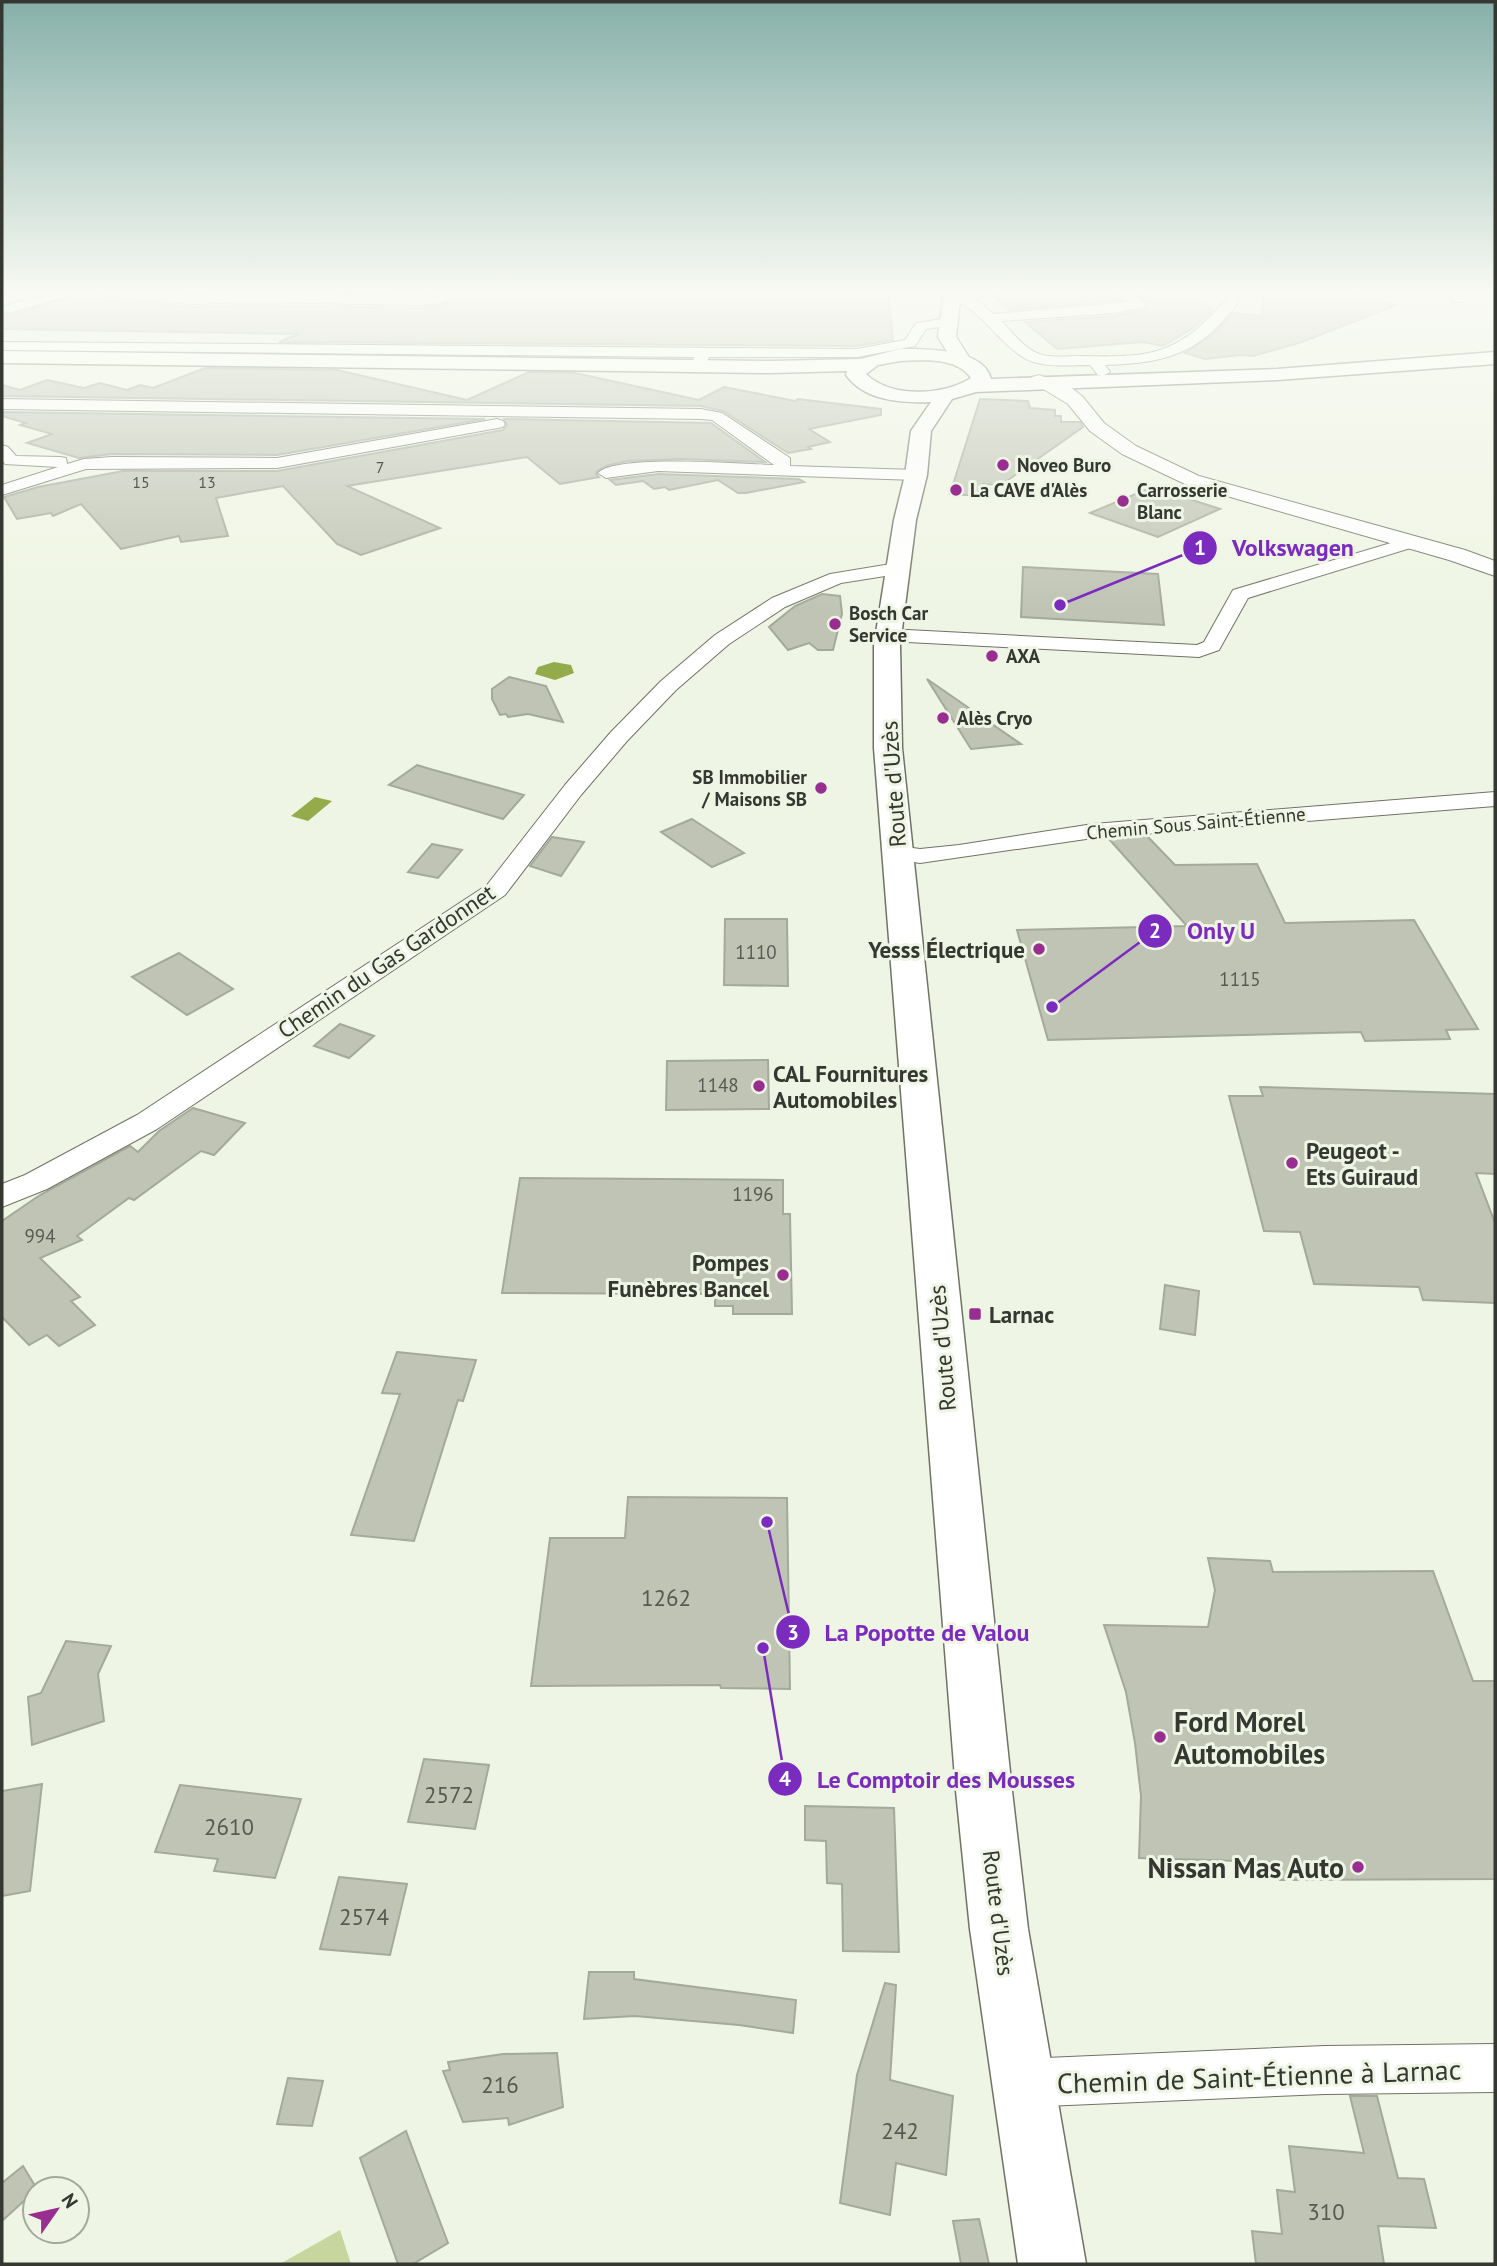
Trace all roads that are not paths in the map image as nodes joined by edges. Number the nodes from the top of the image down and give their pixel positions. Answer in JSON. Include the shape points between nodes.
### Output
{"nodes":[{"id":1,"x":898,"y":398,"type":"edge"},
{"id":2,"x":943,"y":398,"type":"edge"},
{"id":3,"x":1072,"y":398,"type":"edge"},
{"id":4,"x":1075,"y":400,"type":"joint"},
{"id":5,"x":2,"y":404,"type":"edge"},
{"id":6,"x":449,"y":410,"type":"junction"},
{"id":7,"x":566,"y":411,"type":"junction"},
{"id":8,"x":465,"y":429,"type":"junction"},
{"id":9,"x":921,"y":431,"type":"junction"},
{"id":10,"x":6,"y":455,"type":"edge"},
{"id":11,"x":84,"y":464,"type":"junction"},
{"id":12,"x":782,"y":466,"type":"junction"},
{"id":13,"x":916,"y":469,"type":"junction"},
{"id":14,"x":606,"y":473,"type":"dead end"},
{"id":15,"x":24,"y":481,"type":"junction"},
{"id":16,"x":2,"y":490,"type":"edge"},
{"id":17,"x":1411,"y":542,"type":"junction"},
{"id":18,"x":897,"y":569,"type":"junction"},
{"id":19,"x":1495,"y":569,"type":"edge"},
{"id":20,"x":888,"y":635,"type":"junction"},
{"id":21,"x":1495,"y":799,"type":"edge"},
{"id":22,"x":898,"y":853,"type":"junction"},
{"id":23,"x":2,"y":1196,"type":"edge"},
{"id":24,"x":1495,"y":2068,"type":"edge"},
{"id":25,"x":1022,"y":2082,"type":"junction"},
{"id":26,"x":1052,"y":2264,"type":"edge"}],
"edges":[{"from":1,"to":9,"type":"main road"},
{"from":2,"to":9,"type":"main road","name":"Route d'Uzès"},
{"from":3,"to":4,"type":"street"},
{"from":4,"to":17,"type":"street","via":[[1113,439],[1192,480]]},
{"from":5,"to":6,"type":"street"},
{"from":6,"to":7,"type":"street"},
{"from":6,"to":8,"type":"street"},
{"from":7,"to":8,"type":"street"},
{"from":7,"to":12,"type":"street","via":[[716,416]]},
{"from":8,"to":11,"type":"street","via":[[277,463]]},
{"from":9,"to":13,"type":"main road","name":"Route d'Uzès"},
{"from":10,"to":11,"type":"street"},
{"from":10,"to":15,"type":"street"},
{"from":11,"to":15,"type":"street"},
{"from":12,"to":13,"type":"street"},
{"from":12,"to":14,"type":"street","via":[[642,466]]},
{"from":13,"to":18,"type":"main road","name":"Route d'Uzès"},
{"from":15,"to":16,"type":"street"},
{"from":17,"to":19,"type":"street"},
{"from":17,"to":20,"type":"street","via":[[1240,593],[1212,646],[1199,651]]},
{"from":18,"to":20,"type":"main road","name":"Route d'Uzès"},
{"from":18,"to":23,"type":"street","name":"Chemin du Gas Gardonnet","via":[[869,569],[837,577],[789,598],[703,653],[604,751],[496,890],[147,1122]]},
{"from":20,"to":22,"type":"main road","name":"Route d'Uzès","via":[[888,748]]},
{"from":21,"to":22,"type":"street","name":"Chemin Sous Saint-Étienne","via":[[1093,831],[920,856]]},
{"from":22,"to":25,"type":"main road","name":"Route d'Uzès","via":[[983,1777]]},
{"from":24,"to":25,"type":"street","name":"Chemin de Saint-Étienne à Larnac","via":[[1326,2070],[1108,2083]]},
{"from":25,"to":26,"type":"main road","name":"Route d'Uzès"}]}
